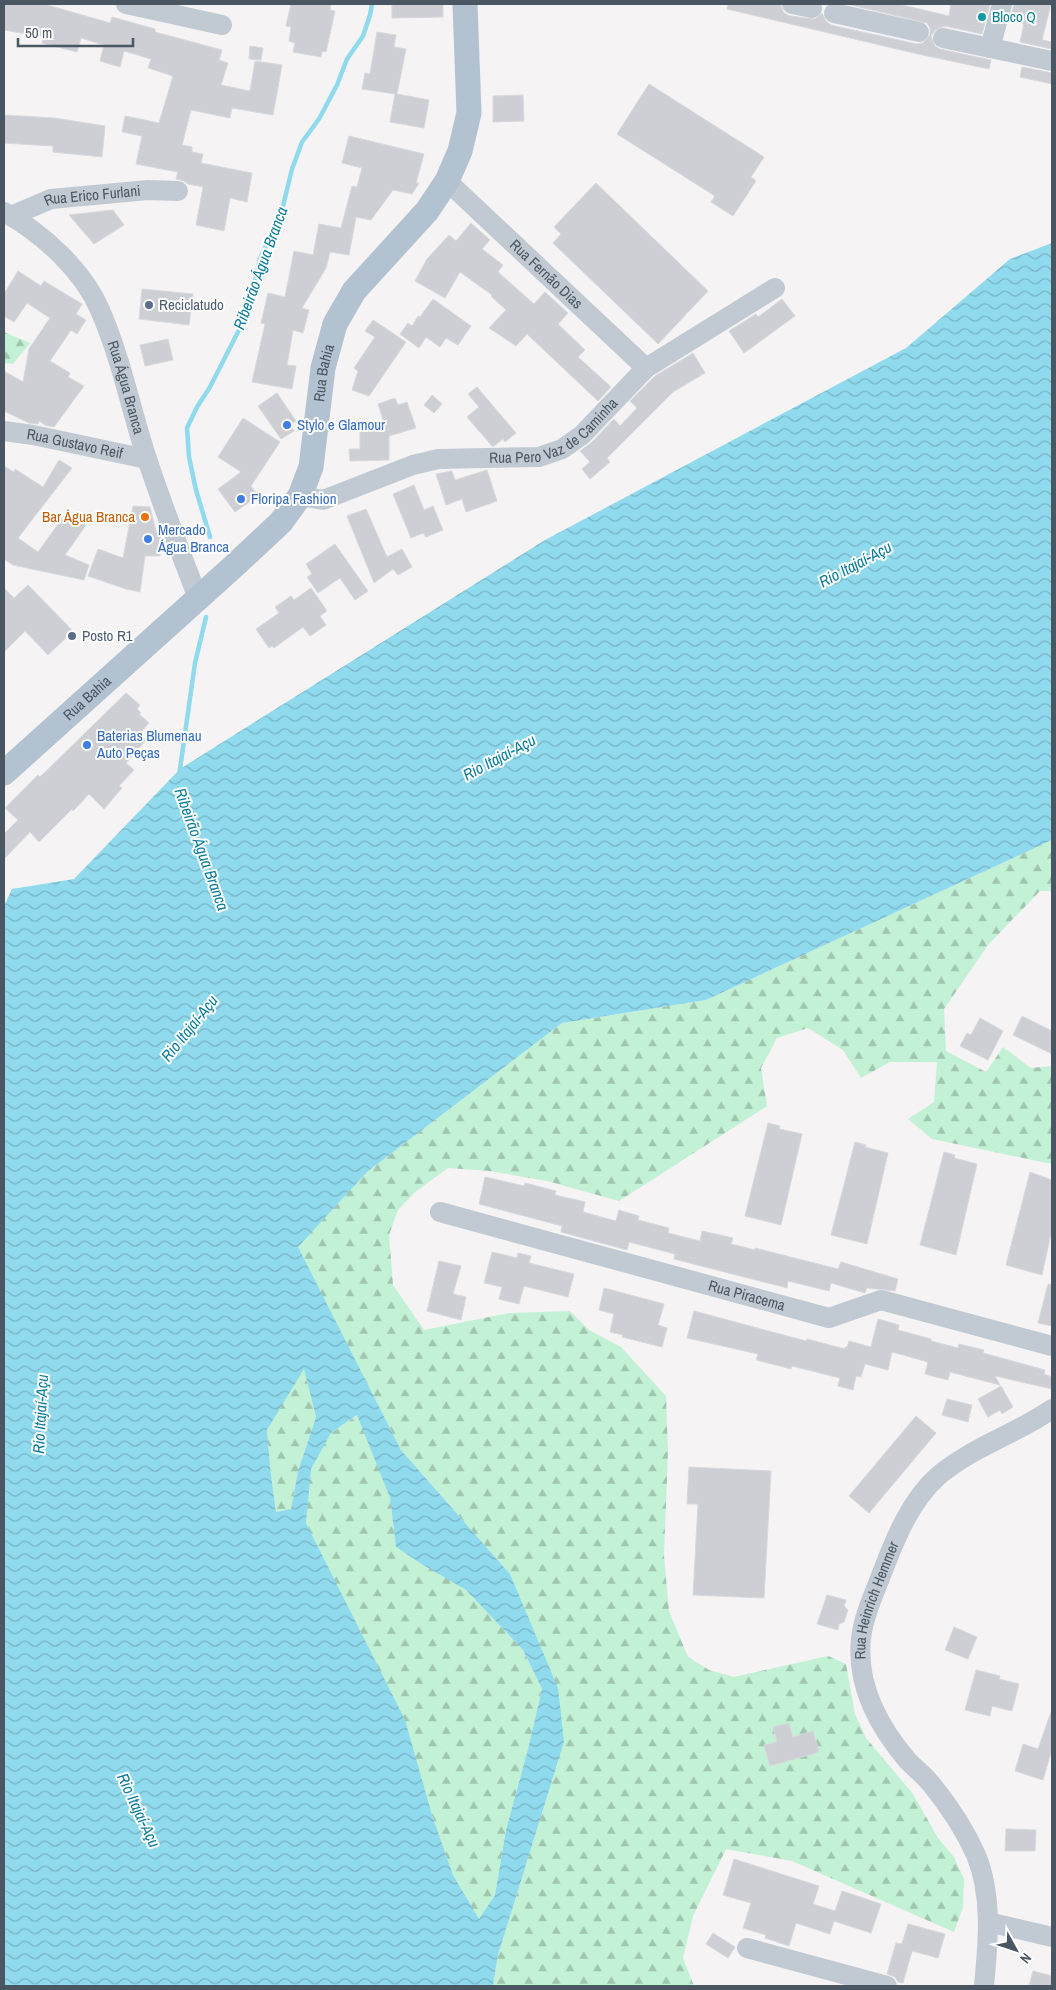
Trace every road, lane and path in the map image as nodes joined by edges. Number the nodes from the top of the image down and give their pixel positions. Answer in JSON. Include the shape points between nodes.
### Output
{"nodes":[{"id":1,"x":126,"y":4,"type":"edge"},
{"id":2,"x":465,"y":4,"type":"edge"},
{"id":3,"x":792,"y":4,"type":"edge"},
{"id":4,"x":1002,"y":4,"type":"edge"},
{"id":5,"x":812,"y":8,"type":"dead end"},
{"id":6,"x":834,"y":13,"type":"dead end"},
{"id":7,"x":881,"y":13,"type":"edge"},
{"id":8,"x":222,"y":24,"type":"dead end"},
{"id":9,"x":919,"y":32,"type":"dead end"},
{"id":10,"x":943,"y":38,"type":"dead end"},
{"id":11,"x":990,"y":48,"type":"junction"},
{"id":12,"x":1052,"y":61,"type":"edge"},
{"id":13,"x":447,"y":182,"type":"junction"},
{"id":14,"x":178,"y":191,"type":"dead end"},
{"id":15,"x":8,"y":214,"type":"edge"},
{"id":16,"x":775,"y":288,"type":"dead end"},
{"id":17,"x":646,"y":368,"type":"junction"},
{"id":18,"x":4,"y":430,"type":"edge"},
{"id":19,"x":147,"y":459,"type":"junction"},
{"id":20,"x":300,"y":496,"type":"junction"},
{"id":21,"x":198,"y":598,"type":"junction"},
{"id":22,"x":4,"y":773,"type":"edge"},
{"id":23,"x":440,"y":1212,"type":"dead end"},
{"id":24,"x":1052,"y":1346,"type":"edge"},
{"id":25,"x":1052,"y":1409,"type":"edge"},
{"id":26,"x":988,"y":1922,"type":"junction"},
{"id":27,"x":1052,"y":1937,"type":"edge"},
{"id":28,"x":747,"y":1948,"type":"dead end"},
{"id":29,"x":887,"y":1986,"type":"edge"},
{"id":30,"x":984,"y":1986,"type":"edge"}],
"edges":[{"from":1,"to":8,"type":"street"},
{"from":2,"to":13,"type":"main road","name":"Rua Bahia","via":[[469,113],[460,151]]},
{"from":3,"to":5,"type":"street"},
{"from":4,"to":11,"type":"street"},
{"from":6,"to":7,"type":"street"},
{"from":7,"to":9,"type":"street"},
{"from":10,"to":11,"type":"street"},
{"from":11,"to":12,"type":"street"},
{"from":13,"to":17,"type":"street","name":"Rua Fernão Dias"},
{"from":13,"to":20,"type":"main road","name":"Rua Bahia","via":[[427,211],[354,290],[335,324],[323,368],[311,467]]},
{"from":14,"to":15,"type":"street","name":"Rua Erico Furlani","via":[[148,190],[51,199]]},
{"from":15,"to":19,"type":"street","name":"Rua Água Branca","via":[[53,246],[86,285],[100,309]]},
{"from":16,"to":17,"type":"street","name":"Rua Pero Vaz de Caminha"},
{"from":17,"to":20,"type":"street","name":"Rua Pero Vaz de Caminha","via":[[582,435],[562,449],[539,457],[438,459],[413,465],[323,500]]},
{"from":18,"to":19,"type":"street","name":"Rua Gustavo Reif"},
{"from":19,"to":21,"type":"street","name":"Rua Água Branca"},
{"from":20,"to":21,"type":"main road","name":"Rua Bahia","via":[[280,522]]},
{"from":21,"to":22,"type":"main road","name":"Rua Bahia"},
{"from":23,"to":24,"type":"street","name":"Rua Piracema","via":[[829,1318],[881,1300]]},
{"from":25,"to":26,"type":"street","name":"Rua Heinrich Hemmer","via":[[966,1455],[937,1477],[915,1503],[891,1548],[862,1636],[860,1663],[868,1696],[881,1725],[932,1784],[962,1828],[982,1873]]},
{"from":26,"to":27,"type":"street"},
{"from":26,"to":30,"type":"street","name":"Rua Heinrich Hemmer"},
{"from":28,"to":29,"type":"street"}]}
